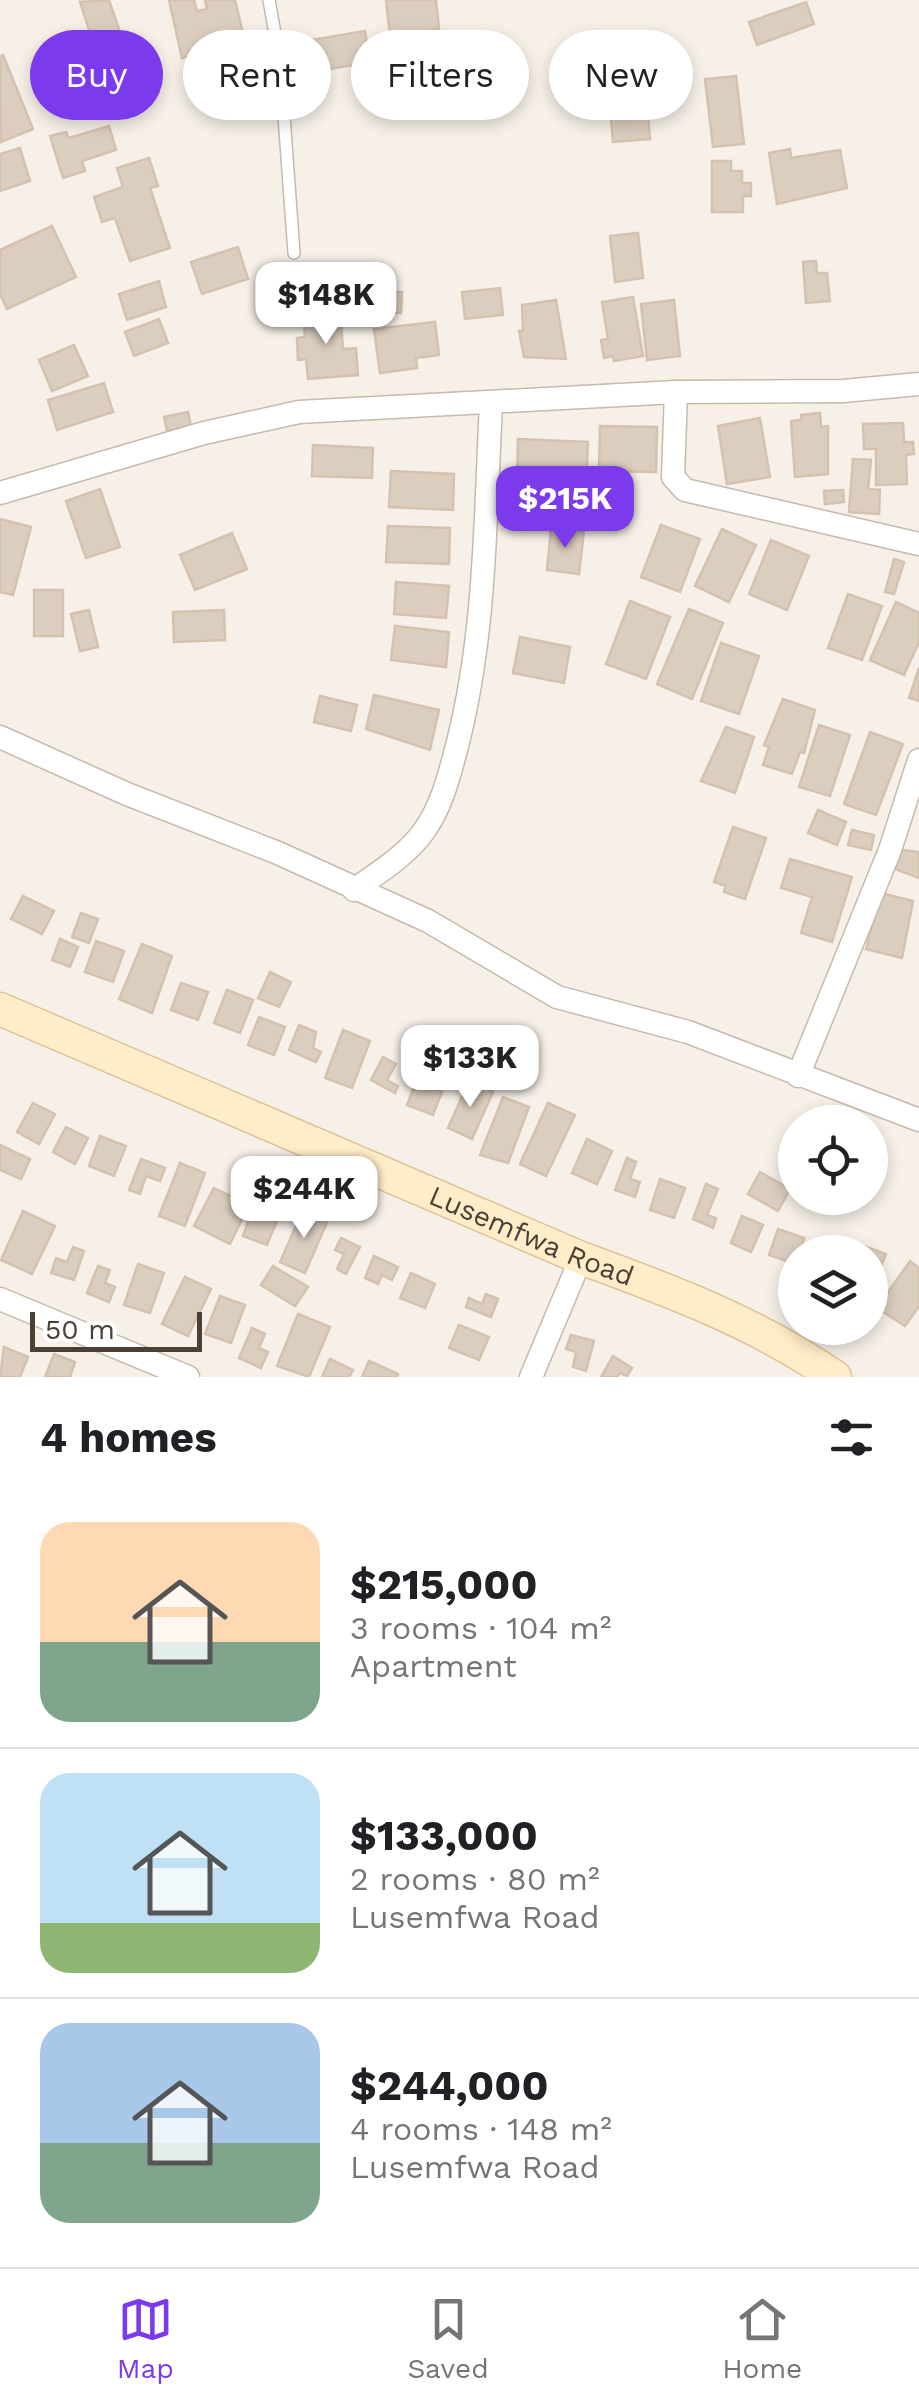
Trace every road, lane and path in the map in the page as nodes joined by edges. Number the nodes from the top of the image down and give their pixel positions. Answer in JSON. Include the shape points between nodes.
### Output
{"nodes":[{"id":1,"x":269,"y":0,"type":"edge"},
{"id":2,"x":294,"y":253,"type":"dead end"},
{"id":3,"x":919,"y":384,"type":"edge"},
{"id":4,"x":676,"y":392,"type":"junction"},
{"id":5,"x":491,"y":404,"type":"junction"},
{"id":6,"x":0,"y":493,"type":"edge"},
{"id":7,"x":919,"y":544,"type":"edge"},
{"id":8,"x":0,"y":737,"type":"edge"},
{"id":9,"x":919,"y":760,"type":"edge"},
{"id":10,"x":354,"y":890,"type":"junction"},
{"id":11,"x":0,"y":1009,"type":"edge"},
{"id":12,"x":798,"y":1076,"type":"junction"},
{"id":13,"x":919,"y":1120,"type":"edge"},
{"id":14,"x":580,"y":1258,"type":"junction"},
{"id":15,"x":0,"y":1300,"type":"edge"},
{"id":16,"x":173,"y":1375,"type":"edge"},
{"id":17,"x":531,"y":1377,"type":"edge"},
{"id":18,"x":834,"y":1377,"type":"edge"}],
"edges":[{"from":1,"to":2,"type":"lane"},
{"from":3,"to":4,"type":"street"},
{"from":4,"to":5,"type":"street"},
{"from":4,"to":7,"type":"street","via":[[673,477],[685,490]]},
{"from":5,"to":6,"type":"street","via":[[298,412]]},
{"from":5,"to":10,"type":"street","via":[[483,605],[472,686],[450,771],[422,834]]},
{"from":8,"to":10,"type":"street"},
{"from":9,"to":12,"type":"street","via":[[890,850]]},
{"from":10,"to":12,"type":"street","via":[[428,921],[557,996],[688,1032]]},
{"from":11,"to":14,"type":"street","name":"Lusemfwa Road"},
{"from":12,"to":13,"type":"street"},
{"from":14,"to":17,"type":"street"},
{"from":14,"to":18,"type":"street","name":"Lusemfwa Road","via":[[771,1337]]},
{"from":15,"to":16,"type":"street"}]}
